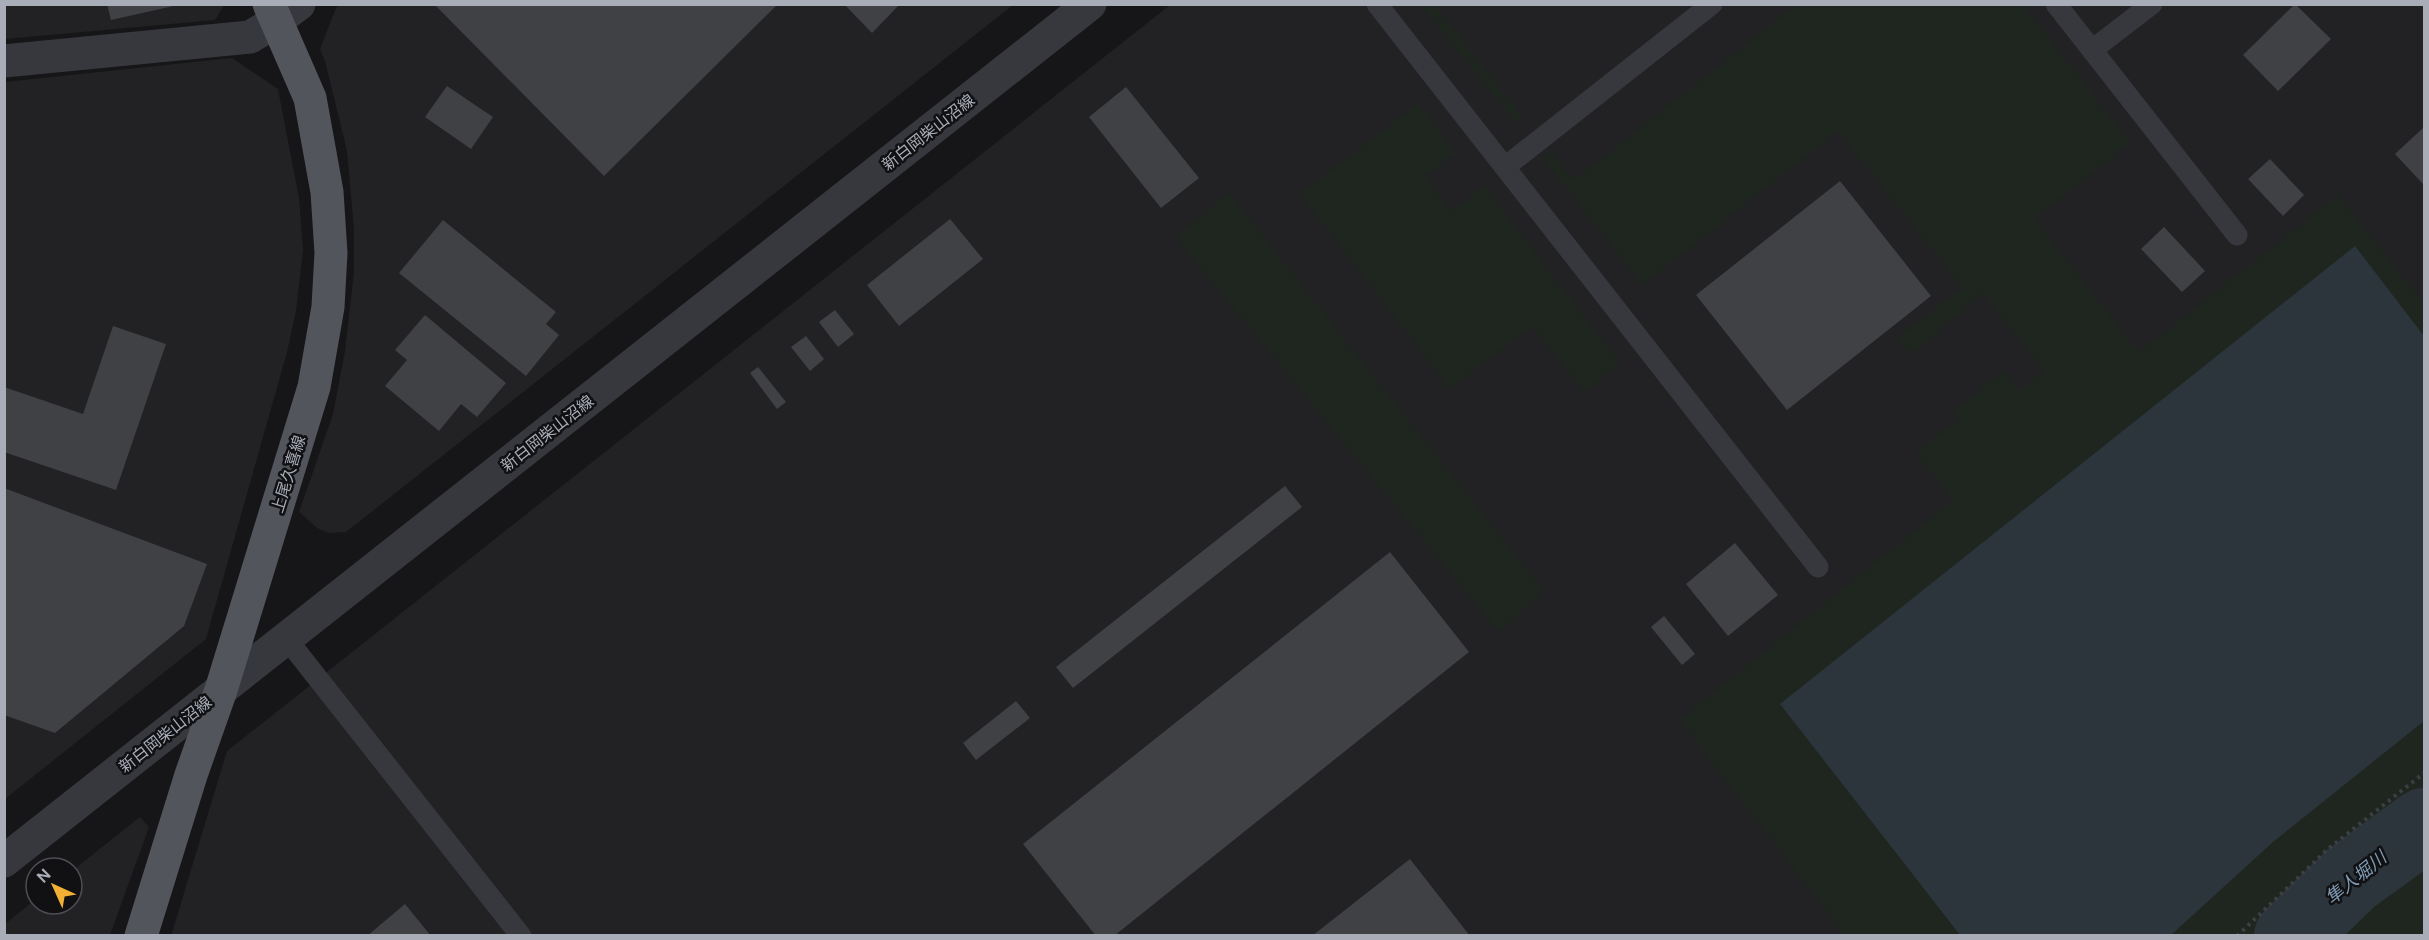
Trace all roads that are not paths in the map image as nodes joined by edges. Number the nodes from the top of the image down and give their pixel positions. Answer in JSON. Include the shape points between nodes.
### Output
{"nodes":[{"id":1,"x":1090,"y":4,"type":"edge"},
{"id":2,"x":1377,"y":4,"type":"edge"},
{"id":3,"x":1712,"y":4,"type":"edge"},
{"id":4,"x":2056,"y":4,"type":"edge"},
{"id":5,"x":2152,"y":4,"type":"edge"},
{"id":6,"x":281,"y":10,"type":"edge"},
{"id":7,"x":2092,"y":50,"type":"junction"},
{"id":8,"x":4,"y":61,"type":"edge"},
{"id":9,"x":1505,"y":167,"type":"junction"},
{"id":10,"x":2237,"y":235,"type":"dead end"},
{"id":11,"x":1818,"y":567,"type":"dead end"},
{"id":12,"x":286,"y":638,"type":"junction"},
{"id":13,"x":221,"y":690,"type":"junction"},
{"id":14,"x":4,"y":861,"type":"edge"},
{"id":15,"x":141,"y":936,"type":"edge"},
{"id":16,"x":521,"y":936,"type":"edge"}],
"edges":[{"from":1,"to":12,"type":"street","name":"新白岡柴山沼線"},
{"from":2,"to":9,"type":"lane"},
{"from":3,"to":9,"type":"lane"},
{"from":4,"to":7,"type":"lane"},
{"from":5,"to":7,"type":"lane"},
{"from":6,"to":8,"type":"street","via":[[250,37]]},
{"from":6,"to":13,"type":"main road","name":"上尾久喜線","via":[[310,98],[327,192],[331,253],[328,307],[314,387]]},
{"from":7,"to":10,"type":"lane"},
{"from":9,"to":11,"type":"lane"},
{"from":12,"to":13,"type":"street","name":"新白岡柴山沼線"},
{"from":12,"to":16,"type":"lane"},
{"from":13,"to":14,"type":"street","name":"新白岡柴山沼線"},
{"from":13,"to":15,"type":"main road","name":"上尾久喜線"}]}
